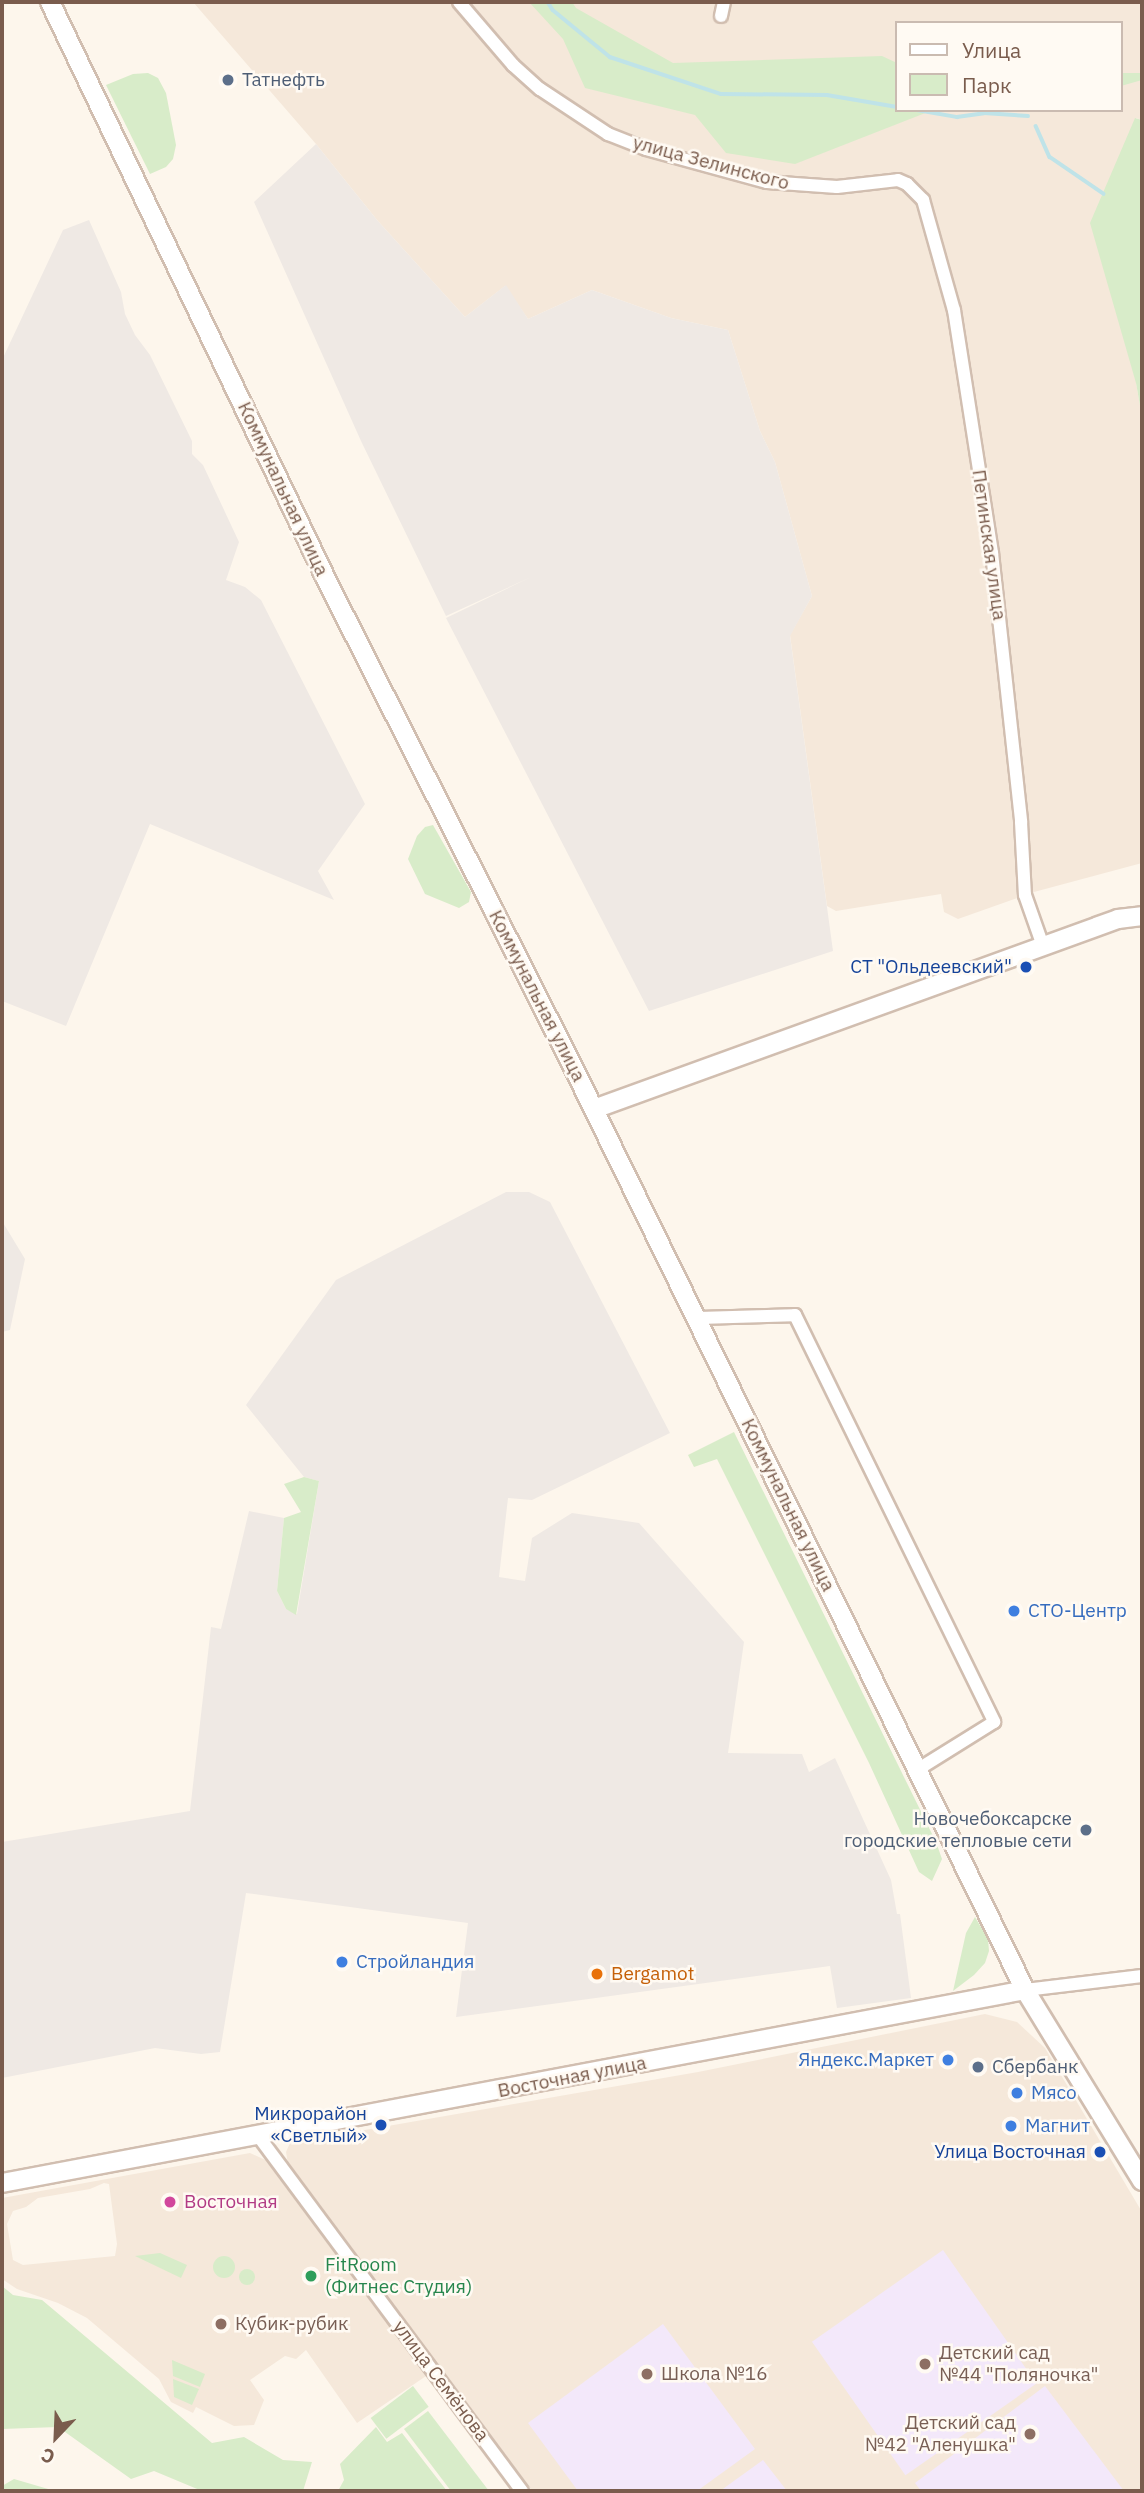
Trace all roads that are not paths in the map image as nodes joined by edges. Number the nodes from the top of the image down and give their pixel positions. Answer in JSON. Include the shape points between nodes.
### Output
{"nodes":[{"id":1,"x":50,"y":2,"type":"edge"},
{"id":2,"x":459,"y":2,"type":"edge"},
{"id":3,"x":724,"y":2,"type":"edge"},
{"id":4,"x":721,"y":16,"type":"dead end"},
{"id":5,"x":923,"y":200,"type":"joint"},
{"id":6,"x":1142,"y":916,"type":"edge"},
{"id":7,"x":1043,"y":946,"type":"junction"},
{"id":8,"x":594,"y":1109,"type":"junction"},
{"id":9,"x":696,"y":1318,"type":"junction"},
{"id":10,"x":917,"y":1770,"type":"junction"},
{"id":11,"x":1142,"y":1976,"type":"edge"},
{"id":12,"x":1025,"y":1990,"type":"junction"},
{"id":13,"x":259,"y":2137,"type":"junction"},
{"id":14,"x":1142,"y":2181,"type":"edge"},
{"id":15,"x":2,"y":2183,"type":"edge"},
{"id":16,"x":522,"y":2491,"type":"edge"}],
"edges":[{"from":1,"to":8,"type":"main road","name":"Коммунальная улица","via":[[322,570]]},
{"from":2,"to":5,"type":"street","name":"улица Зелинского","via":[[540,89],[608,134],[767,183],[837,187],[898,180]]},
{"from":3,"to":4,"type":"street"},
{"from":5,"to":7,"type":"street","name":"Петинская улица","via":[[954,310],[992,553],[1025,895]]},
{"from":6,"to":7,"type":"main road","via":[[1118,919]]},
{"from":7,"to":8,"type":"main road"},
{"from":8,"to":9,"type":"main road","name":"Коммунальная улица"},
{"from":9,"to":10,"type":"main road","name":"Коммунальная улица"},
{"from":9,"to":10,"type":"street","via":[[795,1315],[995,1722]]},
{"from":10,"to":12,"type":"main road","name":"Коммунальная улица"},
{"from":11,"to":12,"type":"street","name":"Восточная улица"},
{"from":12,"to":13,"type":"main road","name":"Восточная улица"},
{"from":12,"to":14,"type":"main road","name":"Коммунальная улица"},
{"from":13,"to":15,"type":"main road","name":"Восточная улица"},
{"from":13,"to":16,"type":"street","name":"улица Семёнова"}]}
